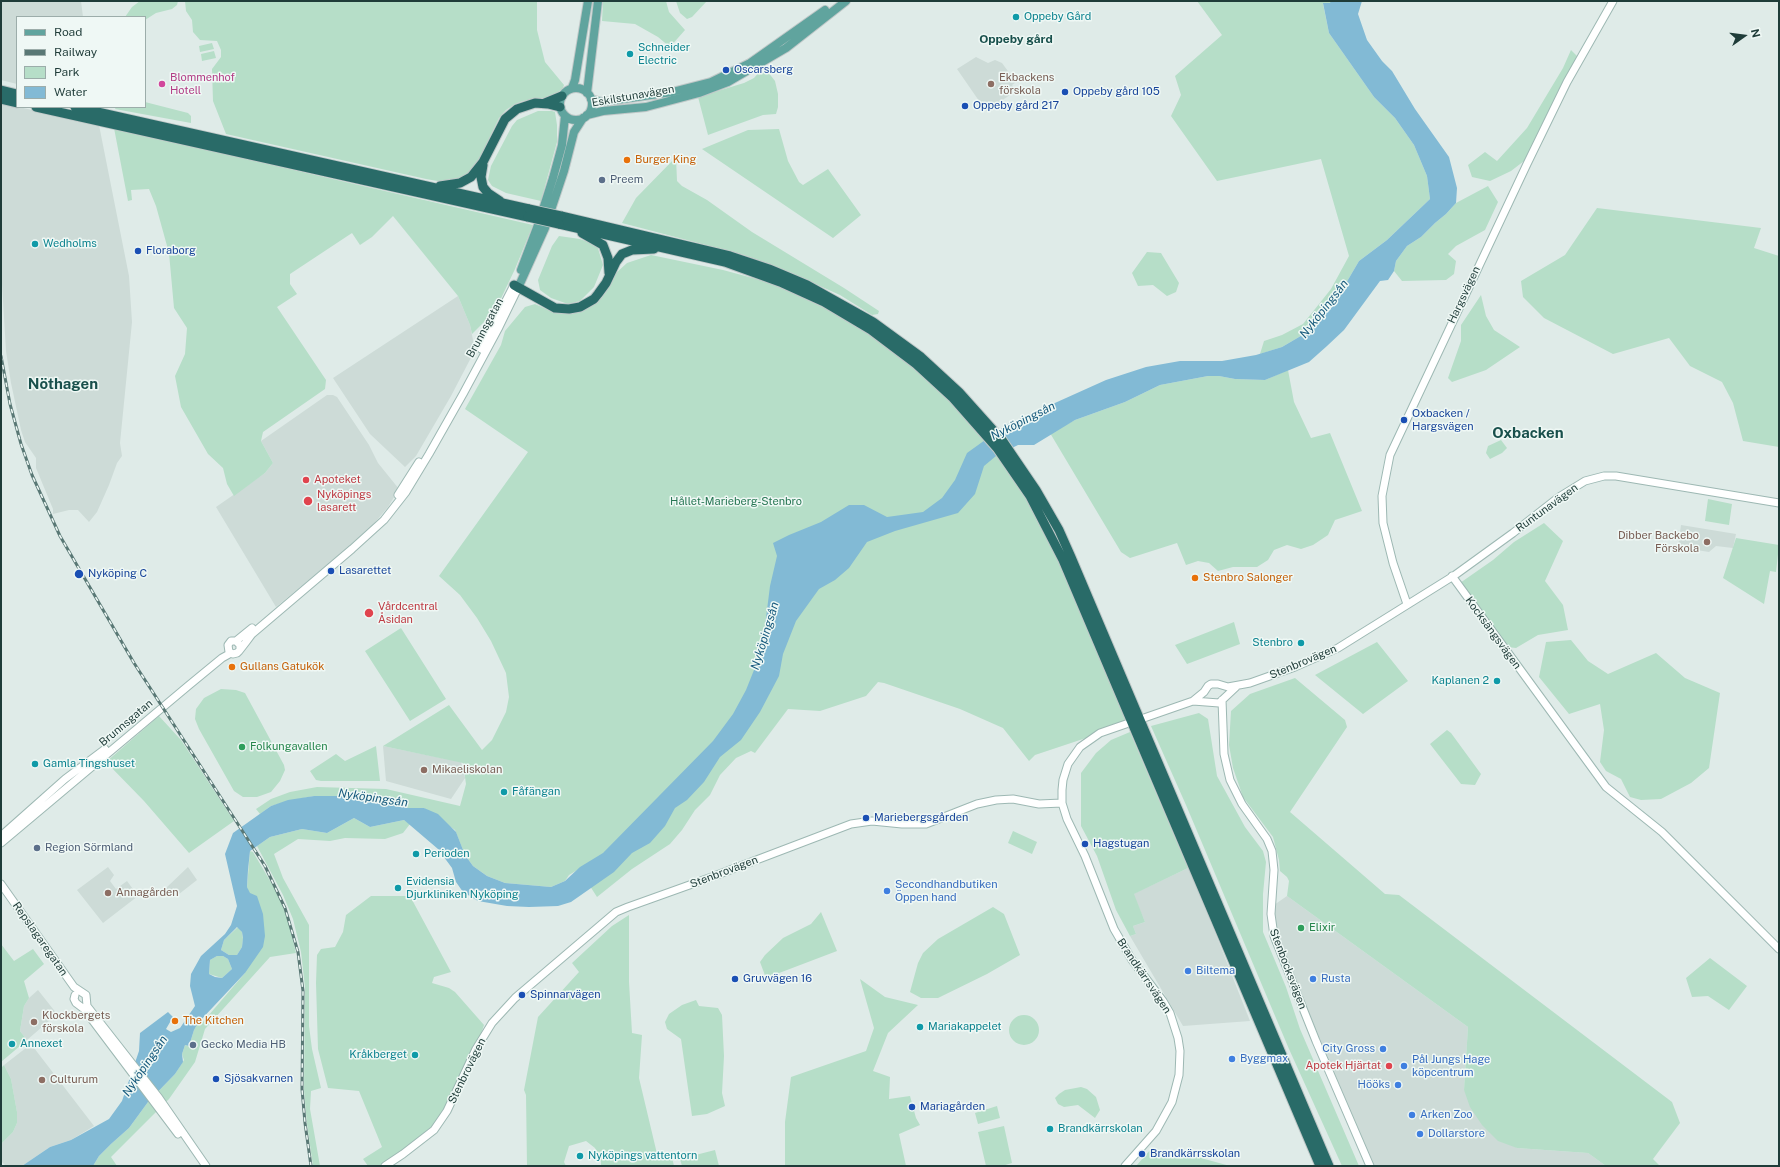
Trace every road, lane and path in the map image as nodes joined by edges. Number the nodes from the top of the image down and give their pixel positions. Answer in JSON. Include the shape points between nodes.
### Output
{"nodes":[{"id":1,"x":588,"y":1,"type":"edge"},
{"id":2,"x":598,"y":1,"type":"edge"},
{"id":3,"x":837,"y":1,"type":"edge"},
{"id":4,"x":846,"y":1,"type":"edge"},
{"id":5,"x":1613,"y":1,"type":"edge"},
{"id":6,"x":572,"y":88,"type":"junction"},
{"id":7,"x":1,"y":90,"type":"edge"},
{"id":8,"x":16,"y":94,"type":"edge"},
{"id":9,"x":562,"y":96,"type":"junction"},
{"id":10,"x":589,"y":96,"type":"junction"},
{"id":11,"x":1,"y":99,"type":"edge"},
{"id":12,"x":16,"y":103,"type":"edge"},
{"id":13,"x":542,"y":103,"type":"junction"},
{"id":14,"x":560,"y":107,"type":"junction"},
{"id":15,"x":42,"y":108,"type":"edge"},
{"id":16,"x":78,"y":108,"type":"edge"},
{"id":17,"x":565,"y":116,"type":"junction"},
{"id":18,"x":585,"y":117,"type":"junction"},
{"id":19,"x":113,"y":120,"type":"junction"},
{"id":20,"x":483,"y":162,"type":"junction"},
{"id":21,"x":429,"y":187,"type":"junction"},
{"id":22,"x":507,"y":204,"type":"junction"},
{"id":23,"x":529,"y":213,"type":"junction"},
{"id":24,"x":560,"y":220,"type":"junction"},
{"id":25,"x":570,"y":226,"type":"junction"},
{"id":26,"x":674,"y":249,"type":"junction"},
{"id":27,"x":609,"y":276,"type":"junction"},
{"id":28,"x":516,"y":287,"type":"junction"},
{"id":29,"x":981,"y":422,"type":"junction"},
{"id":30,"x":1012,"y":461,"type":"junction"},
{"id":31,"x":1779,"y":503,"type":"edge"},
{"id":32,"x":1452,"y":576,"type":"junction"},
{"id":33,"x":296,"y":596,"type":"junction"},
{"id":34,"x":1407,"y":604,"type":"junction"},
{"id":35,"x":236,"y":641,"type":"junction"},
{"id":36,"x":240,"y":649,"type":"junction"},
{"id":37,"x":229,"y":651,"type":"junction"},
{"id":38,"x":1221,"y":686,"type":"junction"},
{"id":39,"x":1236,"y":686,"type":"junction"},
{"id":40,"x":1204,"y":692,"type":"junction"},
{"id":41,"x":1223,"y":698,"type":"junction"},
{"id":42,"x":1193,"y":701,"type":"junction"},
{"id":43,"x":1210,"y":702,"type":"junction"},
{"id":44,"x":1144,"y":718,"type":"dead end"},
{"id":45,"x":1222,"y":723,"type":"junction"},
{"id":46,"x":1126,"y":724,"type":"dead end"},
{"id":47,"x":1062,"y":803,"type":"junction"},
{"id":48,"x":1,"y":836,"type":"edge"},
{"id":49,"x":1,"y":843,"type":"edge"},
{"id":50,"x":1,"y":884,"type":"edge"},
{"id":51,"x":1,"y":892,"type":"edge"},
{"id":52,"x":1779,"y":949,"type":"edge"},
{"id":53,"x":78,"y":994,"type":"junction"},
{"id":54,"x":83,"y":1003,"type":"junction"},
{"id":55,"x":206,"y":1166,"type":"edge"},
{"id":56,"x":385,"y":1166,"type":"edge"},
{"id":57,"x":1125,"y":1166,"type":"edge"},
{"id":58,"x":1320,"y":1166,"type":"edge"},
{"id":59,"x":1329,"y":1166,"type":"edge"},
{"id":60,"x":1370,"y":1166,"type":"edge"}],
"edges":[{"from":1,"to":6,"type":"main road","via":[[576,80]]},
{"from":2,"to":10,"type":"main road"},
{"from":3,"to":10,"type":"main road","name":"Eskilstunavägen","via":[[750,63],[711,82],[672,92],[602,102]]},
{"from":4,"to":18,"type":"main road","name":"Eskilstunavägen","via":[[786,48],[728,82],[646,107],[603,111]]},
{"from":5,"to":34,"type":"street","name":"Hargsvägen","via":[[1567,82],[1526,164],[1390,455],[1382,496],[1383,523],[1392,563]]},
{"from":6,"to":9,"type":"main road"},
{"from":6,"to":10,"type":"main road","via":[[580,89]]},
{"from":7,"to":8,"type":"highway"},
{"from":9,"to":13,"type":"highway"},
{"from":9,"to":14,"type":"main road"},
{"from":10,"to":18,"type":"main road","via":[[591,108]]},
{"from":11,"to":12,"type":"highway"},
{"from":13,"to":14,"type":"highway"},
{"from":13,"to":20,"type":"highway","via":[[528,104],[512,113],[500,127]]},
{"from":14,"to":17,"type":"main road"},
{"from":15,"to":19,"type":"highway"},
{"from":16,"to":19,"type":"highway"},
{"from":17,"to":18,"type":"main road","via":[[573,120]]},
{"from":17,"to":28,"type":"main road","name":"Brunnsgatan","via":[[562,145],[553,178]]},
{"from":18,"to":28,"type":"main road","name":"Brunnsgatan","via":[[574,132],[545,228]]},
{"from":19,"to":21,"type":"highway"},
{"from":19,"to":23,"type":"highway"},
{"from":20,"to":21,"type":"highway","via":[[471,176],[460,183]]},
{"from":20,"to":22,"type":"highway","via":[[483,187],[488,193]]},
{"from":21,"to":22,"type":"highway"},
{"from":22,"to":23,"type":"highway"},
{"from":23,"to":24,"type":"highway","bridge":true},
{"from":24,"to":25,"type":"highway"},
{"from":24,"to":29,"type":"highway","via":[[730,256],[806,285],[873,322],[914,353],[959,392]]},
{"from":25,"to":26,"type":"highway"},
{"from":25,"to":27,"type":"highway","via":[[603,245],[608,258]]},
{"from":26,"to":27,"type":"highway","via":[[628,251],[618,258]]},
{"from":26,"to":29,"type":"highway","via":[[761,274],[848,316],[916,364]]},
{"from":27,"to":28,"type":"highway","via":[[594,299],[580,307],[569,309],[549,305]]},
{"from":28,"to":33,"type":"street","name":"Brunnsgatan","via":[[499,327],[411,479],[384,520]]},
{"from":29,"to":30,"type":"highway"},
{"from":30,"to":58,"type":"highway","via":[[1063,560]]},
{"from":30,"to":59,"type":"highway","via":[[1036,490],[1071,557]]},
{"from":31,"to":32,"type":"street","name":"Runtunavägen","via":[[1631,478],[1595,478],[1575,486]]},
{"from":32,"to":34,"type":"street","name":"Runtunavägen"},
{"from":32,"to":52,"type":"street","name":"Kocksängsvägen","via":[[1606,787],[1662,832]]},
{"from":33,"to":35,"type":"street","name":"Brunnsgatan"},
{"from":33,"to":36,"type":"street","name":"Brunnsgatan","via":[[252,634]]},
{"from":34,"to":39,"type":"street","name":"Stenbrovägen","via":[[1322,656]]},
{"from":35,"to":36,"type":"street"},
{"from":35,"to":37,"type":"street","via":[[229,643]]},
{"from":36,"to":37,"type":"street","via":[[238,653]]},
{"from":37,"to":48,"type":"street","name":"Brunnsgatan","via":[[134,728],[65,779]]},
{"from":37,"to":49,"type":"street","name":"Brunnsgatan"},
{"from":38,"to":39,"type":"street","name":"Stenbrovägen"},
{"from":38,"to":40,"type":"street","name":"Stenbrovägen","via":[[1211,684]]},
{"from":38,"to":41,"type":"street","via":[[1224,690]]},
{"from":39,"to":41,"type":"street","name":"Stenbrovägen"},
{"from":40,"to":42,"type":"street","name":"Stenbrovägen"},
{"from":40,"to":43,"type":"street"},
{"from":41,"to":43,"type":"street","name":"Stenbrovägen","via":[[1218,703]]},
{"from":41,"to":45,"type":"street","name":"Stenbocksvägen"},
{"from":42,"to":43,"type":"street","name":"Stenbrovägen"},
{"from":42,"to":44,"type":"street","name":"Stenbrovägen"},
{"from":43,"to":45,"type":"street","name":"Stenbocksvägen"},
{"from":45,"to":60,"type":"street","name":"Stenbocksvägen","via":[[1224,754],[1230,780],[1272,851],[1274,870],[1271,914],[1274,936]]},
{"from":46,"to":47,"type":"street","via":[[1088,740],[1075,754],[1064,776]]},
{"from":47,"to":56,"type":"street","name":"Stenbrovägen","via":[[1039,804],[1013,799],[996,800],[922,825],[872,821],[851,824],[616,912],[515,998],[492,1023],[476,1049],[447,1111],[434,1130]]},
{"from":47,"to":57,"type":"street","name":"Brandkärrsvägen","via":[[1114,929],[1132,960],[1164,1001],[1178,1038],[1179,1075],[1172,1102],[1156,1131]]},
{"from":50,"to":53,"type":"street","name":"Repslagaregatan"},
{"from":51,"to":53,"type":"street","name":"Repslagaregatan"},
{"from":53,"to":54,"type":"street","via":[[75,1001]]},
{"from":53,"to":54,"type":"street","via":[[86,995]]},
{"from":54,"to":55,"type":"street"}]}
